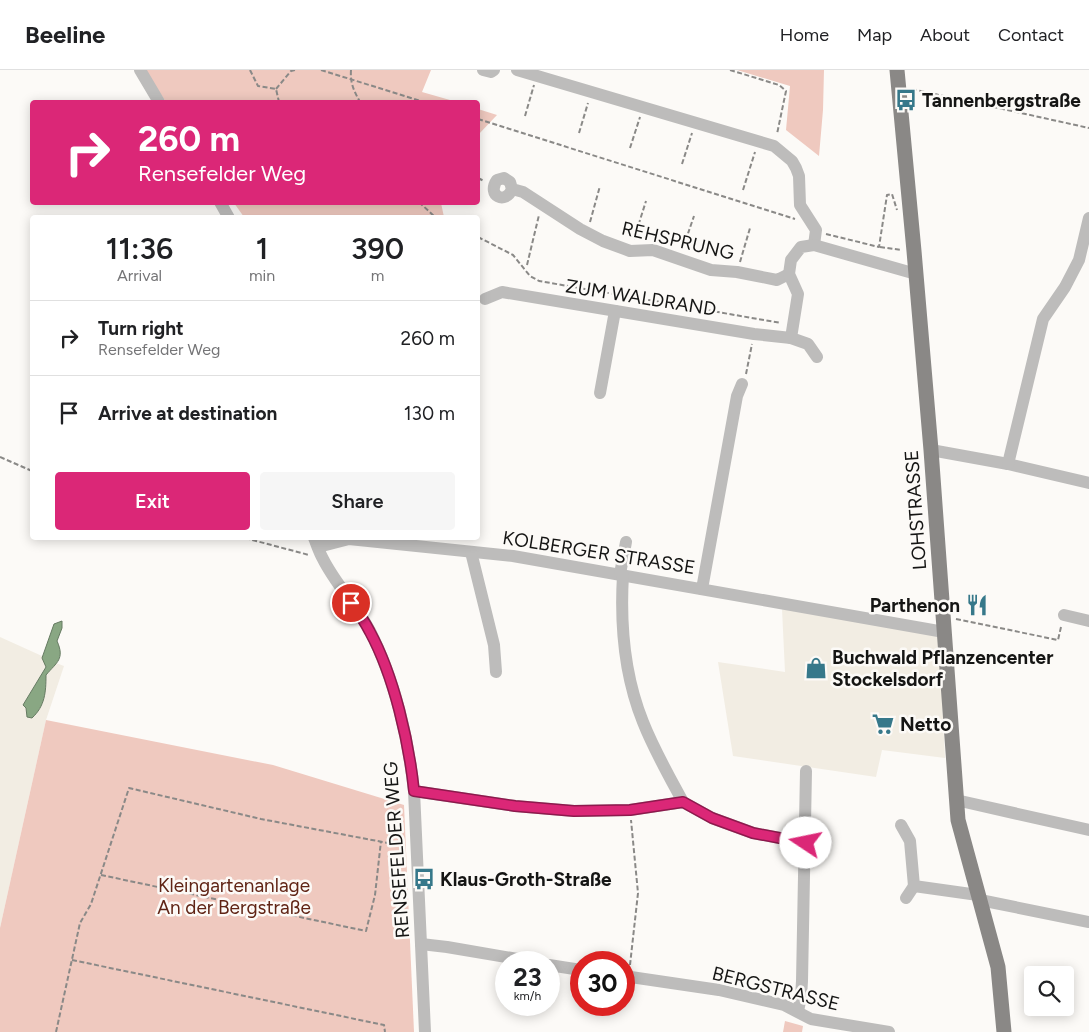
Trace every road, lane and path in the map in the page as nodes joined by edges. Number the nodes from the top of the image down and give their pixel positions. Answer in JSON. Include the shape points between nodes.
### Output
{"nodes":[{"id":1,"x":140,"y":70,"type":"edge"},
{"id":2,"x":250,"y":70,"type":"edge"},
{"id":3,"x":295,"y":70,"type":"edge"},
{"id":4,"x":321,"y":70,"type":"edge"},
{"id":5,"x":351,"y":70,"type":"edge"},
{"id":6,"x":483,"y":70,"type":"edge"},
{"id":7,"x":494,"y":70,"type":"edge"},
{"id":8,"x":517,"y":70,"type":"edge"},
{"id":9,"x":730,"y":70,"type":"edge"},
{"id":10,"x":897,"y":70,"type":"edge"},
{"id":11,"x":536,"y":76,"type":"junction"},
{"id":12,"x":350,"y":79,"type":"junction"},
{"id":13,"x":898,"y":86,"type":"junction"},
{"id":14,"x":276,"y":89,"type":"junction"},
{"id":15,"x":592,"y":91,"type":"junction"},
{"id":16,"x":158,"y":100,"type":"edge"},
{"id":17,"x":279,"y":100,"type":"edge"},
{"id":18,"x":359,"y":100,"type":"edge"},
{"id":19,"x":418,"y":100,"type":"edge"},
{"id":20,"x":643,"y":107,"type":"junction"},
{"id":21,"x":525,"y":116,"type":"dead end"},
{"id":22,"x":480,"y":120,"type":"edge"},
{"id":23,"x":695,"y":123,"type":"junction"},
{"id":24,"x":1089,"y":128,"type":"edge"},
{"id":25,"x":579,"y":133,"type":"dead end"},
{"id":26,"x":758,"y":141,"type":"junction"},
{"id":27,"x":774,"y":146,"type":"junction"},
{"id":28,"x":630,"y":148,"type":"dead end"},
{"id":29,"x":682,"y":164,"type":"dead end"},
{"id":30,"x":600,"y":186,"type":"dead end"},
{"id":31,"x":512,"y":189,"type":"dead end"},
{"id":32,"x":743,"y":190,"type":"dead end"},
{"id":33,"x":646,"y":201,"type":"dead end"},
{"id":34,"x":542,"y":203,"type":"junction"},
{"id":35,"x":422,"y":205,"type":"edge"},
{"id":36,"x":433,"y":215,"type":"edge"},
{"id":37,"x":694,"y":216,"type":"dead end"},
{"id":38,"x":898,"y":217,"type":"dead end"},
{"id":39,"x":1089,"y":218,"type":"edge"},
{"id":40,"x":814,"y":227,"type":"junction"},
{"id":41,"x":750,"y":228,"type":"dead end"},
{"id":42,"x":587,"y":232,"type":"junction"},
{"id":43,"x":480,"y":239,"type":"edge"},
{"id":44,"x":1087,"y":239,"type":"edge"},
{"id":45,"x":814,"y":244,"type":"junction"},
{"id":46,"x":879,"y":247,"type":"junction"},
{"id":47,"x":630,"y":251,"type":"junction"},
{"id":48,"x":914,"y":251,"type":"junction"},
{"id":49,"x":680,"y":260,"type":"junction"},
{"id":50,"x":527,"y":265,"type":"dead end"},
{"id":51,"x":737,"y":272,"type":"junction"},
{"id":52,"x":789,"y":274,"type":"junction"},
{"id":53,"x":916,"y":274,"type":"junction"},
{"id":54,"x":485,"y":299,"type":"dead end"},
{"id":55,"x":615,"y":311,"type":"junction"},
{"id":56,"x":792,"y":332,"type":"junction"},
{"id":57,"x":754,"y":334,"type":"junction"},
{"id":58,"x":817,"y":357,"type":"dead end"},
{"id":59,"x":742,"y":384,"type":"joint"},
{"id":60,"x":600,"y":394,"type":"dead end"},
{"id":61,"x":931,"y":450,"type":"junction"},
{"id":62,"x":0,"y":457,"type":"edge"},
{"id":63,"x":1008,"y":464,"type":"junction"},
{"id":64,"x":30,"y":470,"type":"edge"},
{"id":65,"x":1089,"y":483,"type":"edge"},
{"id":66,"x":252,"y":540,"type":"edge"},
{"id":67,"x":332,"y":540,"type":"edge"},
{"id":68,"x":381,"y":540,"type":"edge"},
{"id":69,"x":316,"y":542,"type":"edge"},
{"id":70,"x":626,"y":542,"type":"dead end"},
{"id":71,"x":430,"y":543,"type":"edge"},
{"id":72,"x":471,"y":552,"type":"junction"},
{"id":73,"x":323,"y":559,"type":"junction"},
{"id":74,"x":622,"y":574,"type":"junction"},
{"id":75,"x":702,"y":588,"type":"junction"},
{"id":76,"x":1064,"y":615,"type":"joint"},
{"id":77,"x":943,"y":616,"type":"junction"},
{"id":78,"x":1089,"y":620,"type":"edge"},
{"id":79,"x":944,"y":632,"type":"junction"},
{"id":80,"x":496,"y":672,"type":"dead end"},
{"id":81,"x":806,"y":771,"type":"dead end"},
{"id":82,"x":414,"y":791,"type":"junction"},
{"id":83,"x":956,"y":800,"type":"junction"},
{"id":84,"x":683,"y":802,"type":"junction"},
{"id":85,"x":630,"y":810,"type":"junction"},
{"id":86,"x":901,"y":825,"type":"dead end"},
{"id":87,"x":1089,"y":830,"type":"edge"},
{"id":88,"x":382,"y":841,"type":"junction"},
{"id":89,"x":806,"y":843,"type":"junction"},
{"id":90,"x":417,"y":848,"type":"junction"},
{"id":91,"x":101,"y":875,"type":"junction"},
{"id":92,"x":914,"y":886,"type":"junction"},
{"id":93,"x":906,"y":898,"type":"dead end"},
{"id":94,"x":979,"y":898,"type":"junction"},
{"id":95,"x":1089,"y":922,"type":"edge"},
{"id":96,"x":421,"y":944,"type":"junction"},
{"id":97,"x":631,"y":951,"type":"edge"},
{"id":98,"x":495,"y":955,"type":"edge"},
{"id":99,"x":72,"y":960,"type":"junction"},
{"id":100,"x":635,"y":978,"type":"edge"},
{"id":101,"x":798,"y":1011,"type":"junction"},
{"id":102,"x":56,"y":1032,"type":"edge"},
{"id":103,"x":385,"y":1032,"type":"edge"},
{"id":104,"x":425,"y":1032,"type":"edge"},
{"id":105,"x":889,"y":1032,"type":"edge"},
{"id":106,"x":1004,"y":1032,"type":"edge"}],
"edges":[{"from":1,"to":16,"type":"street"},
{"from":2,"to":14,"type":"path","via":[[258,86]]},
{"from":3,"to":14,"type":"path"},
{"from":4,"to":12,"type":"path"},
{"from":5,"to":12,"type":"path"},
{"from":6,"to":7,"type":"street"},
{"from":8,"to":11,"type":"street"},
{"from":9,"to":27,"type":"path","via":[[778,85],[786,91]]},
{"from":10,"to":13,"type":"main road","name":"LOHSTRASSE"},
{"from":11,"to":15,"type":"street"},
{"from":11,"to":21,"type":"path"},
{"from":12,"to":18,"type":"path"},
{"from":12,"to":19,"type":"path"},
{"from":13,"to":24,"type":"path"},
{"from":13,"to":48,"type":"main road","name":"LOHSTRASSE"},
{"from":14,"to":17,"type":"path"},
{"from":15,"to":20,"type":"street"},
{"from":15,"to":25,"type":"path"},
{"from":20,"to":23,"type":"street"},
{"from":20,"to":28,"type":"path"},
{"from":22,"to":40,"type":"path"},
{"from":23,"to":26,"type":"street"},
{"from":23,"to":29,"type":"path"},
{"from":26,"to":27,"type":"street"},
{"from":26,"to":32,"type":"path"},
{"from":27,"to":40,"type":"street","via":[[796,168],[800,205]]},
{"from":30,"to":42,"type":"path"},
{"from":31,"to":34,"type":"street","name":"REHSPRUNG"},
{"from":33,"to":47,"type":"path"},
{"from":34,"to":42,"type":"street","name":"REHSPRUNG"},
{"from":34,"to":50,"type":"path"},
{"from":35,"to":36,"type":"path"},
{"from":37,"to":49,"type":"path"},
{"from":38,"to":46,"type":"path","via":[[895,201],[889,194]]},
{"from":39,"to":44,"type":"street"},
{"from":40,"to":45,"type":"street"},
{"from":40,"to":46,"type":"path"},
{"from":41,"to":51,"type":"path"},
{"from":42,"to":47,"type":"street","name":"REHSPRUNG"},
{"from":43,"to":56,"type":"path","via":[[513,255],[530,276],[539,281]]},
{"from":44,"to":63,"type":"street","via":[[1074,272],[1043,319]]},
{"from":45,"to":52,"type":"street","via":[[801,247],[795,253]]},
{"from":45,"to":53,"type":"street"},
{"from":46,"to":48,"type":"path"},
{"from":47,"to":49,"type":"street","name":"REHSPRUNG","via":[[653,250]]},
{"from":48,"to":53,"type":"main road","name":"LOHSTRASSE"},
{"from":49,"to":51,"type":"street","name":"REHSPRUNG","via":[[711,270]]},
{"from":51,"to":52,"type":"street","name":"REHSPRUNG","via":[[777,280]]},
{"from":52,"to":56,"type":"street","via":[[798,294]]},
{"from":53,"to":61,"type":"main road","name":"LOHSTRASSE"},
{"from":54,"to":55,"type":"street","name":"ZUM WALDRAND","via":[[502,292]]},
{"from":55,"to":57,"type":"street","name":"ZUM WALDRAND"},
{"from":55,"to":60,"type":"street"},
{"from":56,"to":57,"type":"street","name":"ZUM WALDRAND"},
{"from":56,"to":58,"type":"street","name":"ZUM WALDRAND","via":[[808,344]]},
{"from":57,"to":59,"type":"path"},
{"from":59,"to":75,"type":"street","name":"KOLBERGER STRASSE","via":[[737,396]]},
{"from":61,"to":63,"type":"street"},
{"from":61,"to":77,"type":"main road","name":"LOHSTRASSE"},
{"from":62,"to":64,"type":"path"},
{"from":63,"to":65,"type":"street"},
{"from":66,"to":73,"type":"path"},
{"from":67,"to":69,"type":"street","name":"KOLBERGER STRASSE"},
{"from":68,"to":71,"type":"street","name":"KOLBERGER STRASSE"},
{"from":69,"to":73,"type":"street","name":"RENSEFELDER WEG"},
{"from":70,"to":74,"type":"street"},
{"from":71,"to":72,"type":"street","name":"KOLBERGER STRASSE"},
{"from":72,"to":74,"type":"street","name":"KOLBERGER STRASSE"},
{"from":72,"to":80,"type":"street","via":[[494,645]]},
{"from":73,"to":82,"type":"street","name":"RENSEFELDER WEG","via":[[370,632],[384,662],[411,762]]},
{"from":74,"to":75,"type":"street","name":"KOLBERGER STRASSE"},
{"from":74,"to":84,"type":"street","via":[[624,651],[634,696],[651,739]]},
{"from":75,"to":79,"type":"street","name":"KOLBERGER STRASSE"},
{"from":76,"to":77,"type":"path","via":[[1058,640]]},
{"from":76,"to":78,"type":"street"},
{"from":77,"to":79,"type":"main road","name":"LOHSTRASSE"},
{"from":79,"to":83,"type":"main road","name":"LOHSTRASSE"},
{"from":81,"to":89,"type":"street"},
{"from":82,"to":85,"type":"street","via":[[574,811]]},
{"from":82,"to":90,"type":"street","name":"RENSEFELDER WEG"},
{"from":83,"to":87,"type":"street"},
{"from":83,"to":94,"type":"main road","name":"LOHSTRASSE","via":[[958,820]]},
{"from":84,"to":85,"type":"street"},
{"from":84,"to":89,"type":"street","via":[[712,818],[753,833]]},
{"from":85,"to":97,"type":"path","via":[[638,893]]},
{"from":86,"to":92,"type":"street","via":[[910,841]]},
{"from":88,"to":90,"type":"path"},
{"from":88,"to":91,"type":"path","via":[[261,819],[129,788]]},
{"from":88,"to":91,"type":"path","via":[[375,895],[366,931]]},
{"from":89,"to":101,"type":"street","via":[[802,981]]},
{"from":90,"to":96,"type":"street","name":"RENSEFELDER WEG"},
{"from":91,"to":99,"type":"path","via":[[80,923]]},
{"from":92,"to":93,"type":"street"},
{"from":92,"to":94,"type":"street"},
{"from":94,"to":95,"type":"street"},
{"from":94,"to":106,"type":"main road","name":"LOHSTRASSE","via":[[998,967]]},
{"from":96,"to":98,"type":"street"},
{"from":96,"to":104,"type":"street","name":"RENSEFELDER WEG"},
{"from":99,"to":102,"type":"path"},
{"from":99,"to":103,"type":"path","via":[[384,1025]]},
{"from":100,"to":101,"type":"street","name":"BERGSTRASSE","via":[[719,990]]},
{"from":101,"to":105,"type":"street","name":"BERGSTRASSE","via":[[811,1019]]}]}
